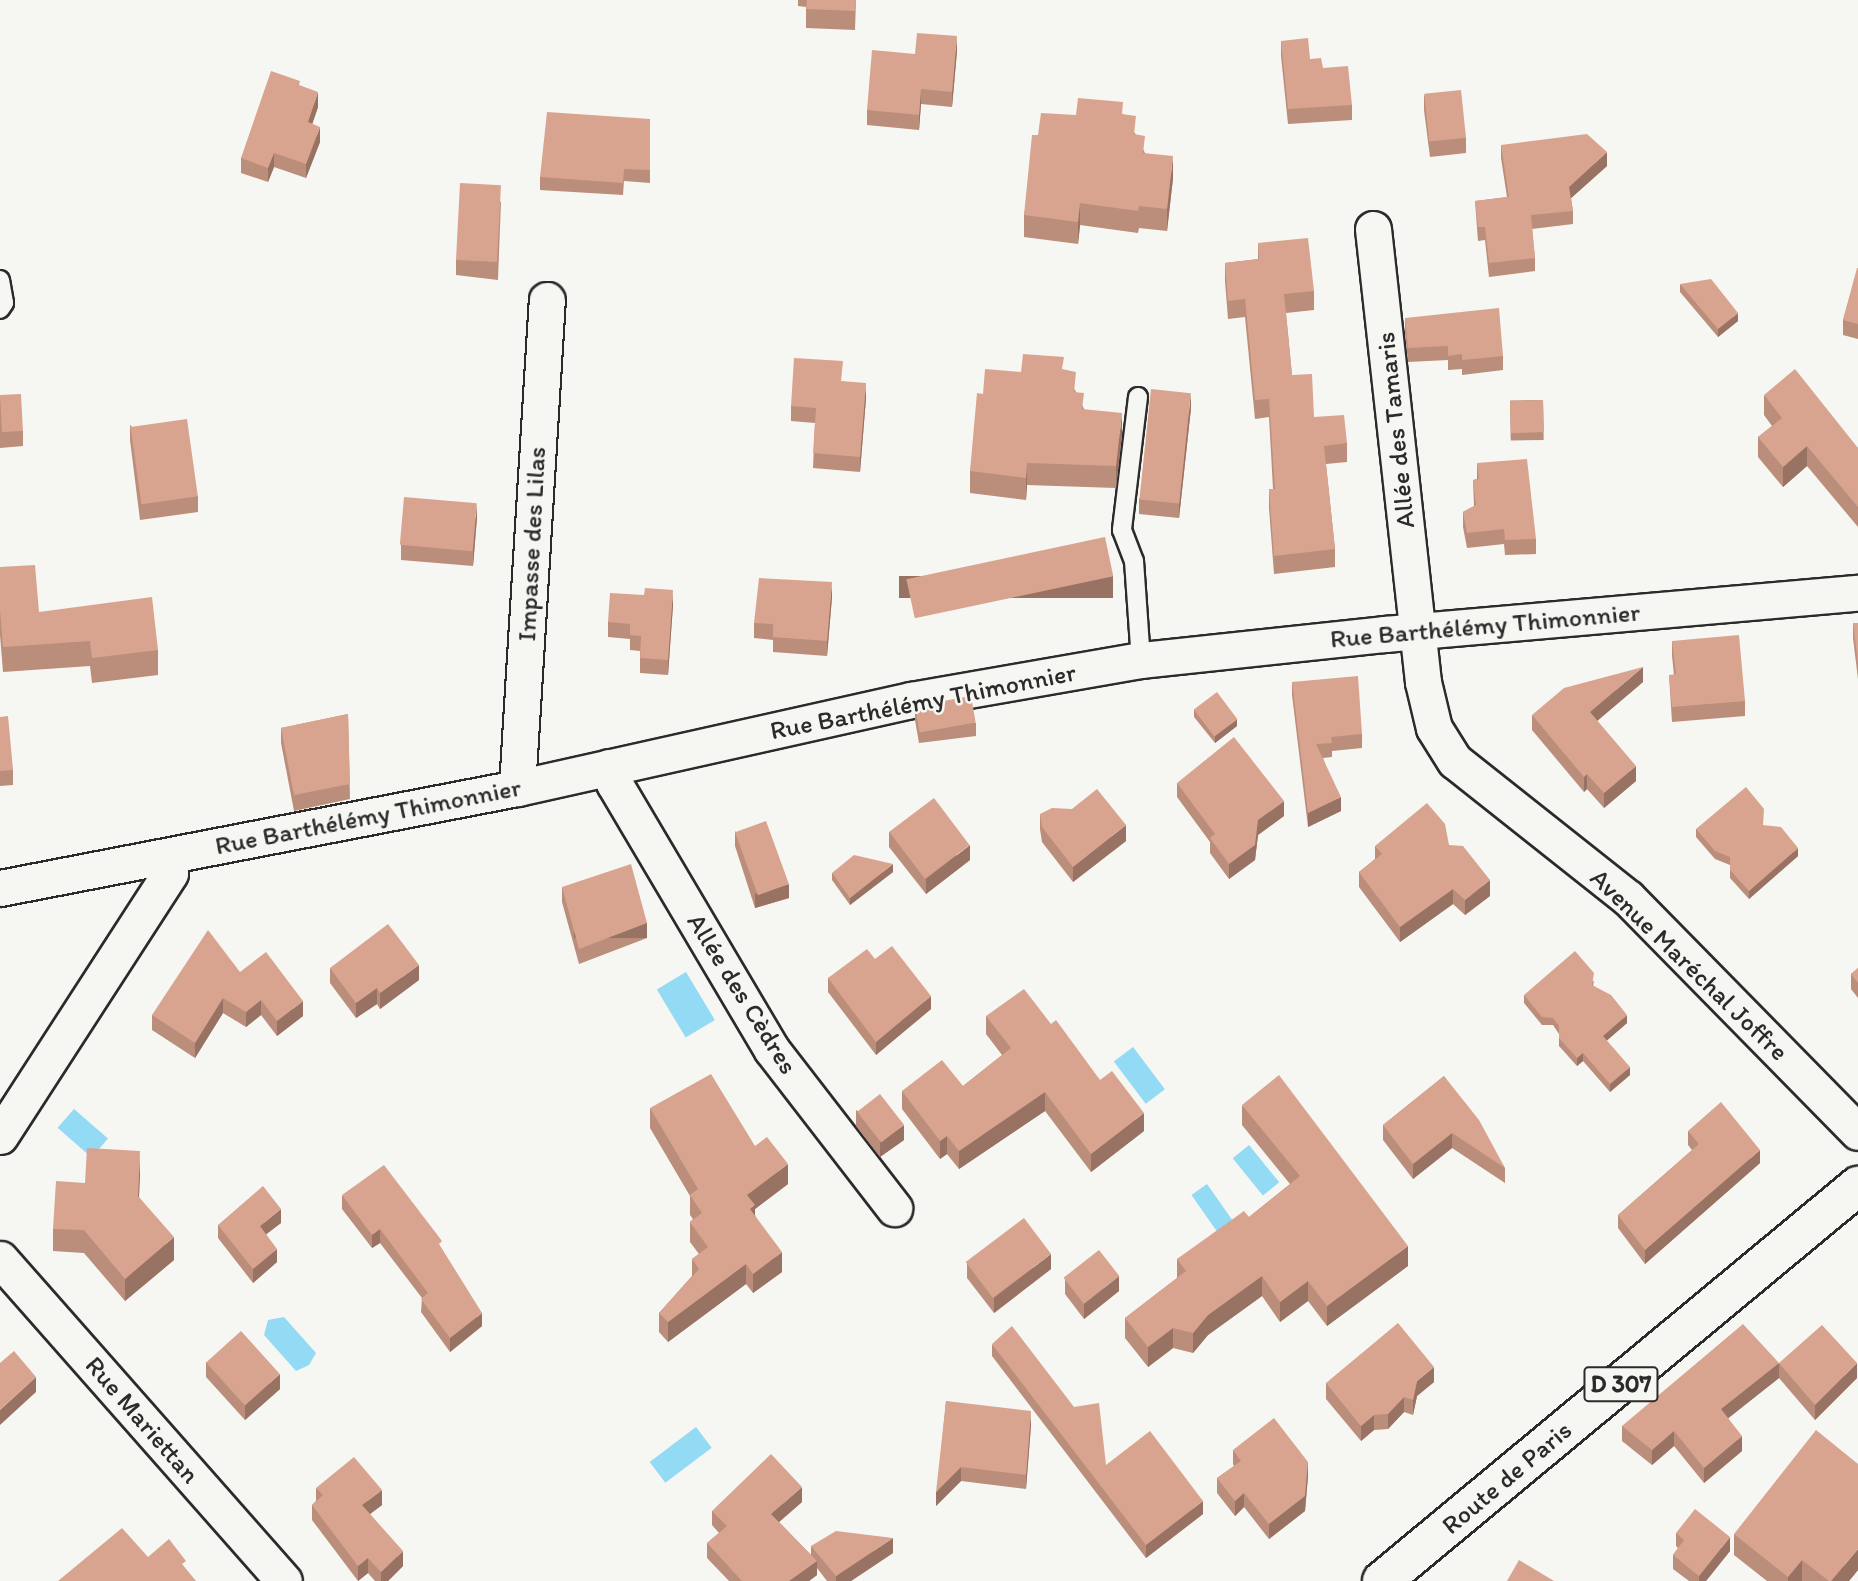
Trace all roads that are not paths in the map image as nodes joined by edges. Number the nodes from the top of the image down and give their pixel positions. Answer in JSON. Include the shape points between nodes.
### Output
{"nodes":[{"id":1,"x":1373,"y":229,"type":"dead end"},
{"id":2,"x":0,"y":280,"type":"edge"},
{"id":3,"x":547,"y":300,"type":"dead end"},
{"id":4,"x":0,"y":309,"type":"edge"},
{"id":5,"x":1138,"y":397,"type":"dead end"},
{"id":6,"x":1858,"y":593,"type":"edge"},
{"id":7,"x":1418,"y":632,"type":"junction"},
{"id":8,"x":1141,"y":660,"type":"junction"},
{"id":9,"x":609,"y":767,"type":"junction"},
{"id":10,"x":517,"y":788,"type":"junction"},
{"id":11,"x":168,"y":857,"type":"junction"},
{"id":12,"x":0,"y":888,"type":"edge"},
{"id":13,"x":1858,"y":1132,"type":"edge"},
{"id":14,"x":0,"y":1136,"type":"edge"},
{"id":15,"x":1858,"y":1186,"type":"edge"},
{"id":16,"x":1858,"y":1205,"type":"edge"},
{"id":17,"x":894,"y":1208,"type":"dead end"},
{"id":18,"x":0,"y":1259,"type":"edge"},
{"id":19,"x":285,"y":1581,"type":"edge"},
{"id":20,"x":1382,"y":1581,"type":"edge"},
{"id":21,"x":1408,"y":1581,"type":"edge"}],
"edges":[{"from":1,"to":7,"type":"street","name":"Allée des Tamaris"},
{"from":2,"to":4,"type":"lane","via":[[4,303]]},
{"from":3,"to":10,"type":"street","name":"Impasse des Lilas"},
{"from":5,"to":8,"type":"lane","via":[[1122,530],[1134,561]]},
{"from":6,"to":7,"type":"street","name":"Rue Barthélémy Thimonnier"},
{"from":7,"to":8,"type":"street","name":"Rue Barthélémy Thimonnier"},
{"from":7,"to":13,"type":"street","name":"Avenue Maréchal Joffre","via":[[1434,728],[1455,761],[1628,898]]},
{"from":8,"to":9,"type":"street","name":"Rue Barthélémy Thimonnier","via":[[911,700]]},
{"from":9,"to":10,"type":"street","name":"Rue Barthélémy Thimonnier"},
{"from":9,"to":17,"type":"street","name":"Allée des Cèdres","via":[[614,783],[772,1050]]},
{"from":10,"to":11,"type":"street","name":"Rue Barthélémy Thimonnier"},
{"from":11,"to":12,"type":"street","name":"Rue Barthélémy Thimonnier"},
{"from":11,"to":14,"type":"street","via":[[170,873]]},
{"from":15,"to":20,"type":"main road","name":"Route de Paris","number":"D 307"},
{"from":16,"to":21,"type":"main road","name":"Route de Paris","number":"D 307"},
{"from":18,"to":19,"type":"street","name":"Rue Mariettan"}]}
